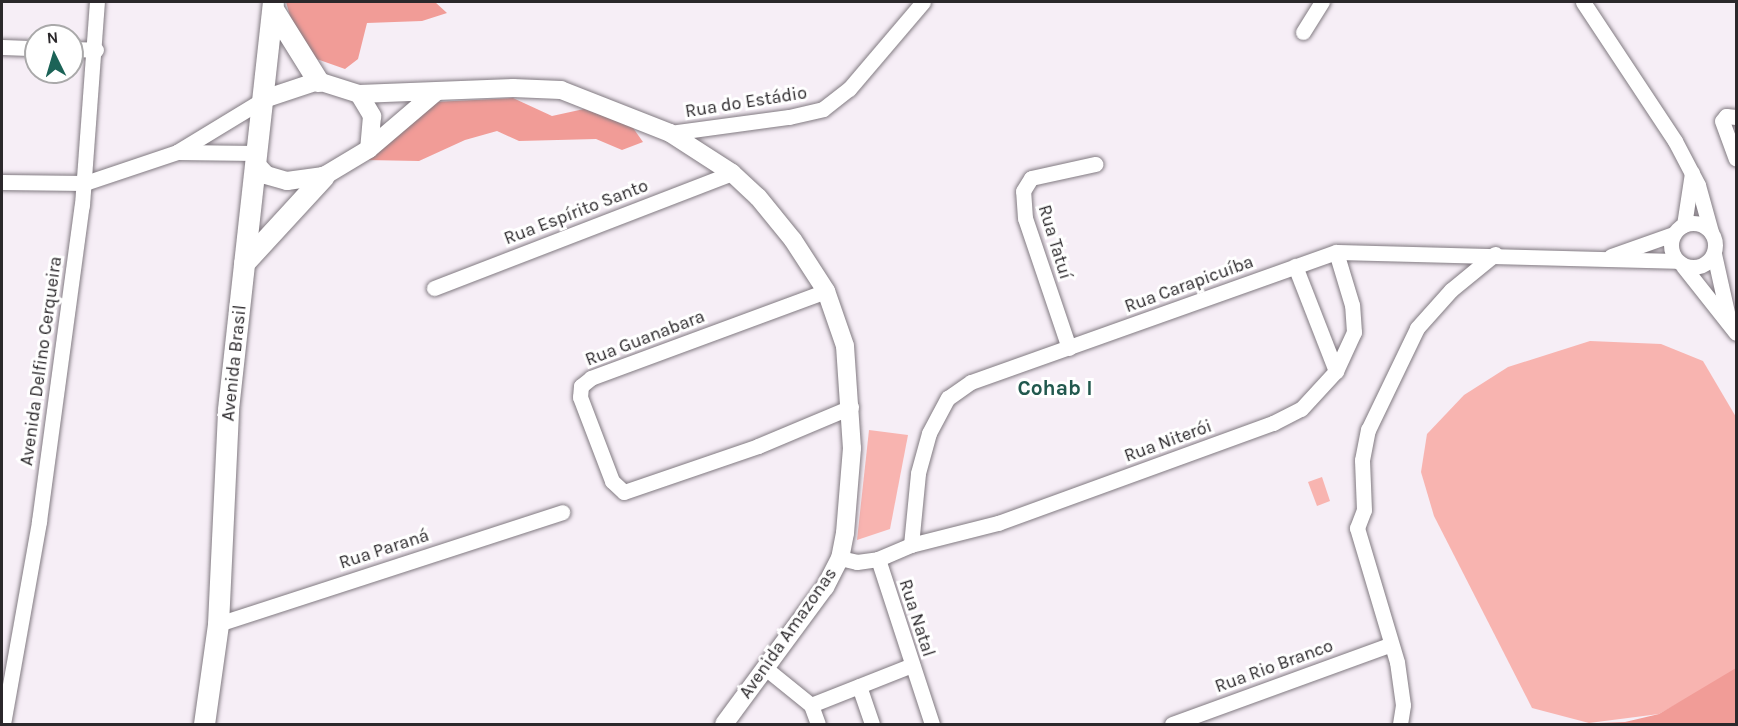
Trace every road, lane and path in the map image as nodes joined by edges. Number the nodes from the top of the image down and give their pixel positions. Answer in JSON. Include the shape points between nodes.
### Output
{"nodes":[{"id":1,"x":97,"y":2,"type":"edge"},
{"id":2,"x":923,"y":2,"type":"edge"},
{"id":3,"x":1322,"y":2,"type":"edge"},
{"id":4,"x":1583,"y":2,"type":"edge"},
{"id":5,"x":273,"y":5,"type":"edge"},
{"id":6,"x":1303,"y":32,"type":"dead end"},
{"id":7,"x":2,"y":47,"type":"edge"},
{"id":8,"x":24,"y":48,"type":"edge"},
{"id":9,"x":84,"y":50,"type":"edge"},
{"id":10,"x":96,"y":50,"type":"junction"},
{"id":11,"x":318,"y":81,"type":"junction"},
{"id":12,"x":436,"y":92,"type":"junction"},
{"id":13,"x":359,"y":94,"type":"junction"},
{"id":14,"x":264,"y":99,"type":"junction"},
{"id":15,"x":1730,"y":117,"type":"edge"},
{"id":16,"x":670,"y":133,"type":"junction"},
{"id":17,"x":369,"y":149,"type":"junction"},
{"id":18,"x":177,"y":152,"type":"junction"},
{"id":19,"x":255,"y":158,"type":"junction"},
{"id":20,"x":1737,"y":159,"type":"edge"},
{"id":21,"x":1095,"y":164,"type":"dead end"},
{"id":22,"x":732,"y":173,"type":"junction"},
{"id":23,"x":1692,"y":173,"type":"junction"},
{"id":24,"x":324,"y":176,"type":"junction"},
{"id":25,"x":2,"y":182,"type":"edge"},
{"id":26,"x":84,"y":183,"type":"junction"},
{"id":27,"x":1679,"y":230,"type":"junction"},
{"id":28,"x":1711,"y":232,"type":"junction"},
{"id":29,"x":1336,"y":252,"type":"junction"},
{"id":30,"x":1496,"y":254,"type":"junction"},
{"id":31,"x":1714,"y":254,"type":"junction"},
{"id":32,"x":1608,"y":257,"type":"junction"},
{"id":33,"x":244,"y":263,"type":"junction"},
{"id":34,"x":1680,"y":264,"type":"junction"},
{"id":35,"x":1295,"y":266,"type":"junction"},
{"id":36,"x":434,"y":288,"type":"dead end"},
{"id":37,"x":826,"y":291,"type":"junction"},
{"id":38,"x":1733,"y":330,"type":"edge"},
{"id":39,"x":1069,"y":348,"type":"junction"},
{"id":40,"x":1336,"y":371,"type":"junction"},
{"id":41,"x":851,"y":407,"type":"junction"},
{"id":42,"x":562,"y":512,"type":"dead end"},
{"id":43,"x":912,"y":545,"type":"junction"},
{"id":44,"x":840,"y":558,"type":"junction"},
{"id":45,"x":878,"y":559,"type":"junction"},
{"id":46,"x":218,"y":624,"type":"junction"},
{"id":47,"x":1389,"y":645,"type":"junction"},
{"id":48,"x":912,"y":665,"type":"junction"},
{"id":49,"x":764,"y":667,"type":"junction"},
{"id":50,"x":859,"y":686,"type":"junction"},
{"id":51,"x":811,"y":705,"type":"junction"},
{"id":52,"x":3,"y":724,"type":"edge"},
{"id":53,"x":204,"y":724,"type":"edge"},
{"id":54,"x":724,"y":724,"type":"edge"},
{"id":55,"x":818,"y":724,"type":"edge"},
{"id":56,"x":872,"y":724,"type":"edge"},
{"id":57,"x":932,"y":724,"type":"edge"},
{"id":58,"x":1172,"y":724,"type":"edge"},
{"id":59,"x":1400,"y":724,"type":"edge"}],
"edges":[{"from":1,"to":10,"type":"street","name":"Avenida Delfino Cerqueira"},
{"from":2,"to":16,"type":"street","name":"Rua do Estádio","via":[[849,89],[823,109]]},
{"from":3,"to":6,"type":"street"},
{"from":4,"to":23,"type":"street","via":[[1622,55]]},
{"from":5,"to":11,"type":"main road"},
{"from":5,"to":14,"type":"main road","name":"Avenida Brasil"},
{"from":7,"to":8,"type":"street"},
{"from":9,"to":10,"type":"street"},
{"from":10,"to":26,"type":"street","name":"Avenida Delfino Cerqueira"},
{"from":11,"to":13,"type":"street","name":"Avenida Amazonas"},
{"from":11,"to":14,"type":"street"},
{"from":12,"to":13,"type":"street","name":"Avenida Amazonas"},
{"from":12,"to":16,"type":"street","name":"Avenida Amazonas","via":[[561,90]]},
{"from":12,"to":17,"type":"street"},
{"from":13,"to":17,"type":"street","via":[[372,116]]},
{"from":14,"to":18,"type":"street"},
{"from":14,"to":19,"type":"main road","name":"Avenida Brasil"},
{"from":15,"to":20,"type":"street"},
{"from":16,"to":22,"type":"street","name":"Avenida Amazonas"},
{"from":17,"to":24,"type":"street"},
{"from":18,"to":19,"type":"street"},
{"from":18,"to":26,"type":"street"},
{"from":19,"to":24,"type":"street","via":[[266,175],[287,181]]},
{"from":19,"to":33,"type":"main road","name":"Avenida Brasil"},
{"from":21,"to":39,"type":"street","name":"Rua Tatuí","via":[[1031,177],[1023,190],[1025,218]]},
{"from":22,"to":36,"type":"street","name":"Rua Espírito Santo"},
{"from":22,"to":37,"type":"street","name":"Avenida Amazonas","via":[[758,196],[794,240]]},
{"from":23,"to":27,"type":"street"},
{"from":23,"to":28,"type":"street"},
{"from":24,"to":33,"type":"main road"},
{"from":25,"to":26,"type":"street"},
{"from":26,"to":52,"type":"street","name":"Avenida Delfino Cerqueira","via":[[39,521]]},
{"from":27,"to":28,"type":"street","via":[[1699,224]]},
{"from":27,"to":32,"type":"street","name":"Rua Carapicuíba"},
{"from":27,"to":34,"type":"street","via":[[1671,249]]},
{"from":28,"to":31,"type":"street"},
{"from":29,"to":30,"type":"street","name":"Rua Carapicuíba"},
{"from":29,"to":35,"type":"street","name":"Rua Carapicuíba"},
{"from":29,"to":40,"type":"street","name":"Rua Niterói","via":[[1354,318],[1351,343]]},
{"from":30,"to":32,"type":"street","name":"Rua Carapicuíba"},
{"from":30,"to":47,"type":"street","via":[[1451,290],[1416,328],[1368,430],[1362,460],[1364,510],[1357,528]]},
{"from":31,"to":34,"type":"street","via":[[1698,267]]},
{"from":31,"to":38,"type":"street"},
{"from":32,"to":34,"type":"street","name":"Rua Carapicuíba"},
{"from":33,"to":46,"type":"main road","name":"Avenida Brasil","via":[[228,409]]},
{"from":34,"to":38,"type":"street"},
{"from":35,"to":39,"type":"street","name":"Rua Carapicuíba"},
{"from":35,"to":40,"type":"street"},
{"from":37,"to":41,"type":"street","name":"Avenida Amazonas","via":[[844,346]]},
{"from":37,"to":41,"type":"street","name":"Rua Guanabara","via":[[591,378],[581,386],[580,397],[612,481],[624,492],[758,446]]},
{"from":39,"to":43,"type":"street","name":"Rua Carapicuíba","via":[[971,382],[948,398],[929,433],[918,473]]},
{"from":40,"to":43,"type":"street","name":"Rua Niterói","via":[[1312,400],[1274,423],[998,523]]},
{"from":41,"to":44,"type":"street","name":"Avenida Amazonas","via":[[852,448]]},
{"from":42,"to":46,"type":"street","name":"Rua Paraná"},
{"from":43,"to":45,"type":"street","name":"Rua Niterói"},
{"from":44,"to":45,"type":"street","via":[[857,562]]},
{"from":44,"to":49,"type":"street","name":"Avenida Amazonas","via":[[825,587]]},
{"from":45,"to":48,"type":"street","name":"Rua Natal"},
{"from":46,"to":53,"type":"main road","name":"Avenida Brasil"},
{"from":47,"to":58,"type":"street","name":"Rua Rio Branco"},
{"from":47,"to":59,"type":"street","via":[[1403,705]]},
{"from":48,"to":50,"type":"street"},
{"from":48,"to":57,"type":"street","name":"Rua Natal"},
{"from":49,"to":51,"type":"street"},
{"from":49,"to":54,"type":"street","name":"Avenida Amazonas"},
{"from":50,"to":51,"type":"street"},
{"from":50,"to":56,"type":"street"},
{"from":51,"to":55,"type":"street"}]}
